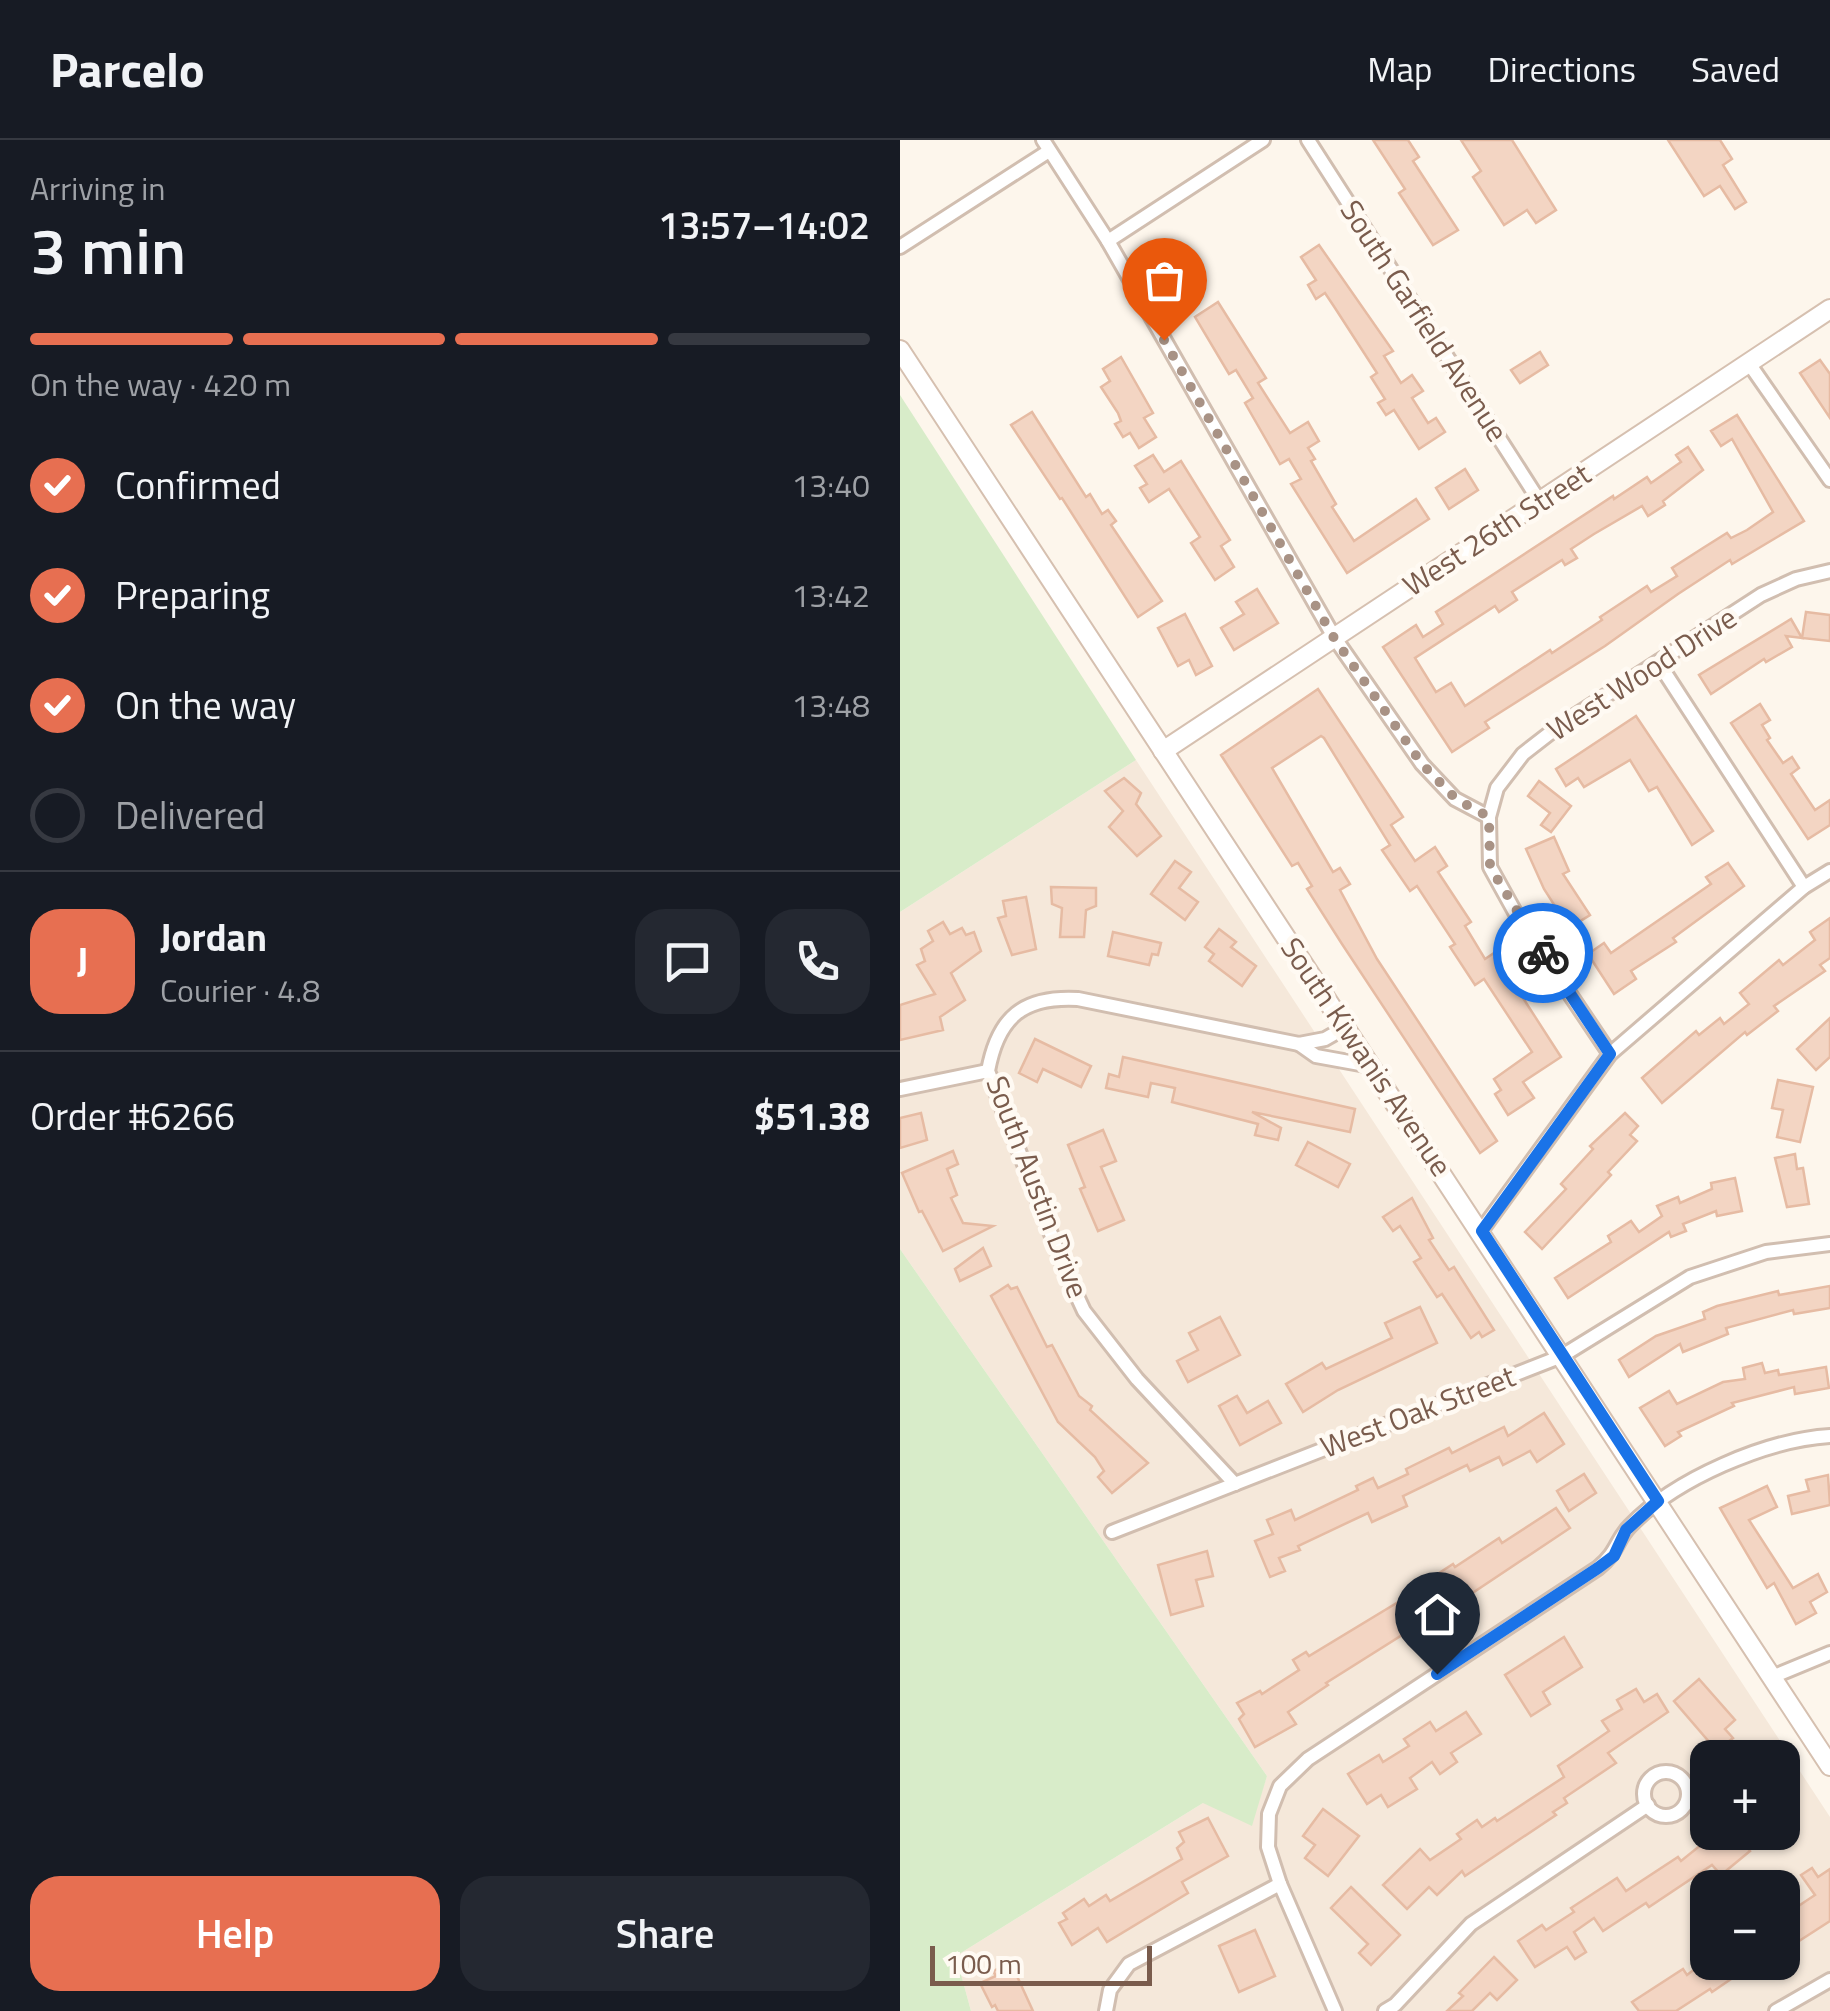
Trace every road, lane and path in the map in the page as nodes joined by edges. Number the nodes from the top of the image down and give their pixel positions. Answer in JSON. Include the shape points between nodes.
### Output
{"nodes":[{"id":1,"x":1263,"y":140,"type":"edge"},
{"id":2,"x":1308,"y":140,"type":"edge"},
{"id":3,"x":1046,"y":145,"type":"edge"},
{"id":4,"x":1108,"y":240,"type":"junction"},
{"id":5,"x":900,"y":247,"type":"edge"},
{"id":6,"x":1830,"y":308,"type":"edge"},
{"id":7,"x":900,"y":350,"type":"edge"},
{"id":8,"x":1748,"y":362,"type":"junction"},
{"id":9,"x":1830,"y":480,"type":"edge"},
{"id":10,"x":1540,"y":502,"type":"junction"},
{"id":11,"x":1830,"y":571,"type":"edge"},
{"id":12,"x":1334,"y":638,"type":"junction"},
{"id":13,"x":1658,"y":662,"type":"junction"},
{"id":14,"x":1164,"y":750,"type":"junction"},
{"id":15,"x":1489,"y":817,"type":"junction"},
{"id":16,"x":1830,"y":871,"type":"edge"},
{"id":17,"x":1804,"y":888,"type":"junction"},
{"id":18,"x":1346,"y":1027,"type":"junction"},
{"id":19,"x":1299,"y":1044,"type":"junction"},
{"id":20,"x":1610,"y":1054,"type":"junction"},
{"id":21,"x":1371,"y":1066,"type":"junction"},
{"id":22,"x":988,"y":1071,"type":"junction"},
{"id":23,"x":900,"y":1089,"type":"edge"},
{"id":24,"x":1482,"y":1231,"type":"junction"},
{"id":25,"x":1830,"y":1244,"type":"edge"},
{"id":26,"x":1562,"y":1356,"type":"junction"},
{"id":27,"x":1830,"y":1436,"type":"edge"},
{"id":28,"x":1235,"y":1484,"type":"junction"},
{"id":29,"x":1658,"y":1501,"type":"junction"},
{"id":30,"x":1112,"y":1532,"type":"dead end"},
{"id":31,"x":1830,"y":1653,"type":"edge"},
{"id":32,"x":1772,"y":1678,"type":"junction"},
{"id":33,"x":1830,"y":1766,"type":"edge"},
{"id":34,"x":1648,"y":1805,"type":"dead end"},
{"id":35,"x":1280,"y":1884,"type":"junction"},
{"id":36,"x":1830,"y":1980,"type":"edge"},
{"id":37,"x":1106,"y":2011,"type":"edge"},
{"id":38,"x":1334,"y":2011,"type":"edge"},
{"id":39,"x":1385,"y":2011,"type":"edge"},
{"id":40,"x":1776,"y":2011,"type":"edge"}],
"edges":[{"from":1,"to":4,"type":"street"},
{"from":2,"to":10,"type":"street","name":"South Garfield Avenue"},
{"from":3,"to":4,"type":"street"},
{"from":3,"to":5,"type":"street"},
{"from":4,"to":12,"type":"street"},
{"from":6,"to":8,"type":"main road","name":"West 26th Street"},
{"from":7,"to":14,"type":"main road","name":"South Kiwanis Avenue"},
{"from":8,"to":9,"type":"street"},
{"from":8,"to":10,"type":"main road","name":"West 26th Street"},
{"from":10,"to":12,"type":"main road","name":"West 26th Street"},
{"from":11,"to":13,"type":"street","name":"West Wood Drive","via":[[1761,596]]},
{"from":12,"to":14,"type":"main road","name":"West 26th Street"},
{"from":12,"to":15,"type":"street","via":[[1430,773],[1456,799]]},
{"from":13,"to":15,"type":"street","name":"West Wood Drive","via":[[1523,754],[1497,788]]},
{"from":13,"to":17,"type":"street"},
{"from":14,"to":18,"type":"main road","name":"South Kiwanis Avenue"},
{"from":15,"to":20,"type":"street","via":[[1490,867]]},
{"from":16,"to":17,"type":"street"},
{"from":17,"to":20,"type":"street"},
{"from":18,"to":19,"type":"street"},
{"from":18,"to":21,"type":"main road","name":"South Kiwanis Avenue"},
{"from":19,"to":21,"type":"street","name":"South Austin Drive","via":[[1316,1056]]},
{"from":19,"to":22,"type":"street","name":"South Austin Drive","via":[[1057,998],[1013,1014],[999,1032]]},
{"from":20,"to":24,"type":"street"},
{"from":21,"to":24,"type":"main road","name":"South Kiwanis Avenue"},
{"from":22,"to":23,"type":"street"},
{"from":22,"to":28,"type":"street","name":"South Austin Drive","via":[[1084,1311]]},
{"from":24,"to":26,"type":"main road","name":"South Kiwanis Avenue"},
{"from":25,"to":26,"type":"street","name":"West Oak Street","via":[[1766,1252],[1690,1276]]},
{"from":26,"to":28,"type":"street","name":"West Oak Street"},
{"from":26,"to":29,"type":"main road","name":"South Kiwanis Avenue"},
{"from":27,"to":29,"type":"street","via":[[1764,1450]]},
{"from":28,"to":30,"type":"street","name":"West Oak Street"},
{"from":29,"to":32,"type":"main road","name":"South Kiwanis Avenue"},
{"from":29,"to":35,"type":"street","via":[[1626,1530],[1614,1556],[1308,1759],[1280,1786],[1269,1814],[1268,1847]]},
{"from":31,"to":32,"type":"street"},
{"from":32,"to":33,"type":"main road","name":"South Kiwanis Avenue"},
{"from":34,"to":39,"type":"street","via":[[1471,1924]]},
{"from":35,"to":37,"type":"street","via":[[1129,1964],[1110,1990]]},
{"from":35,"to":38,"type":"street"},
{"from":36,"to":40,"type":"street"}]}
